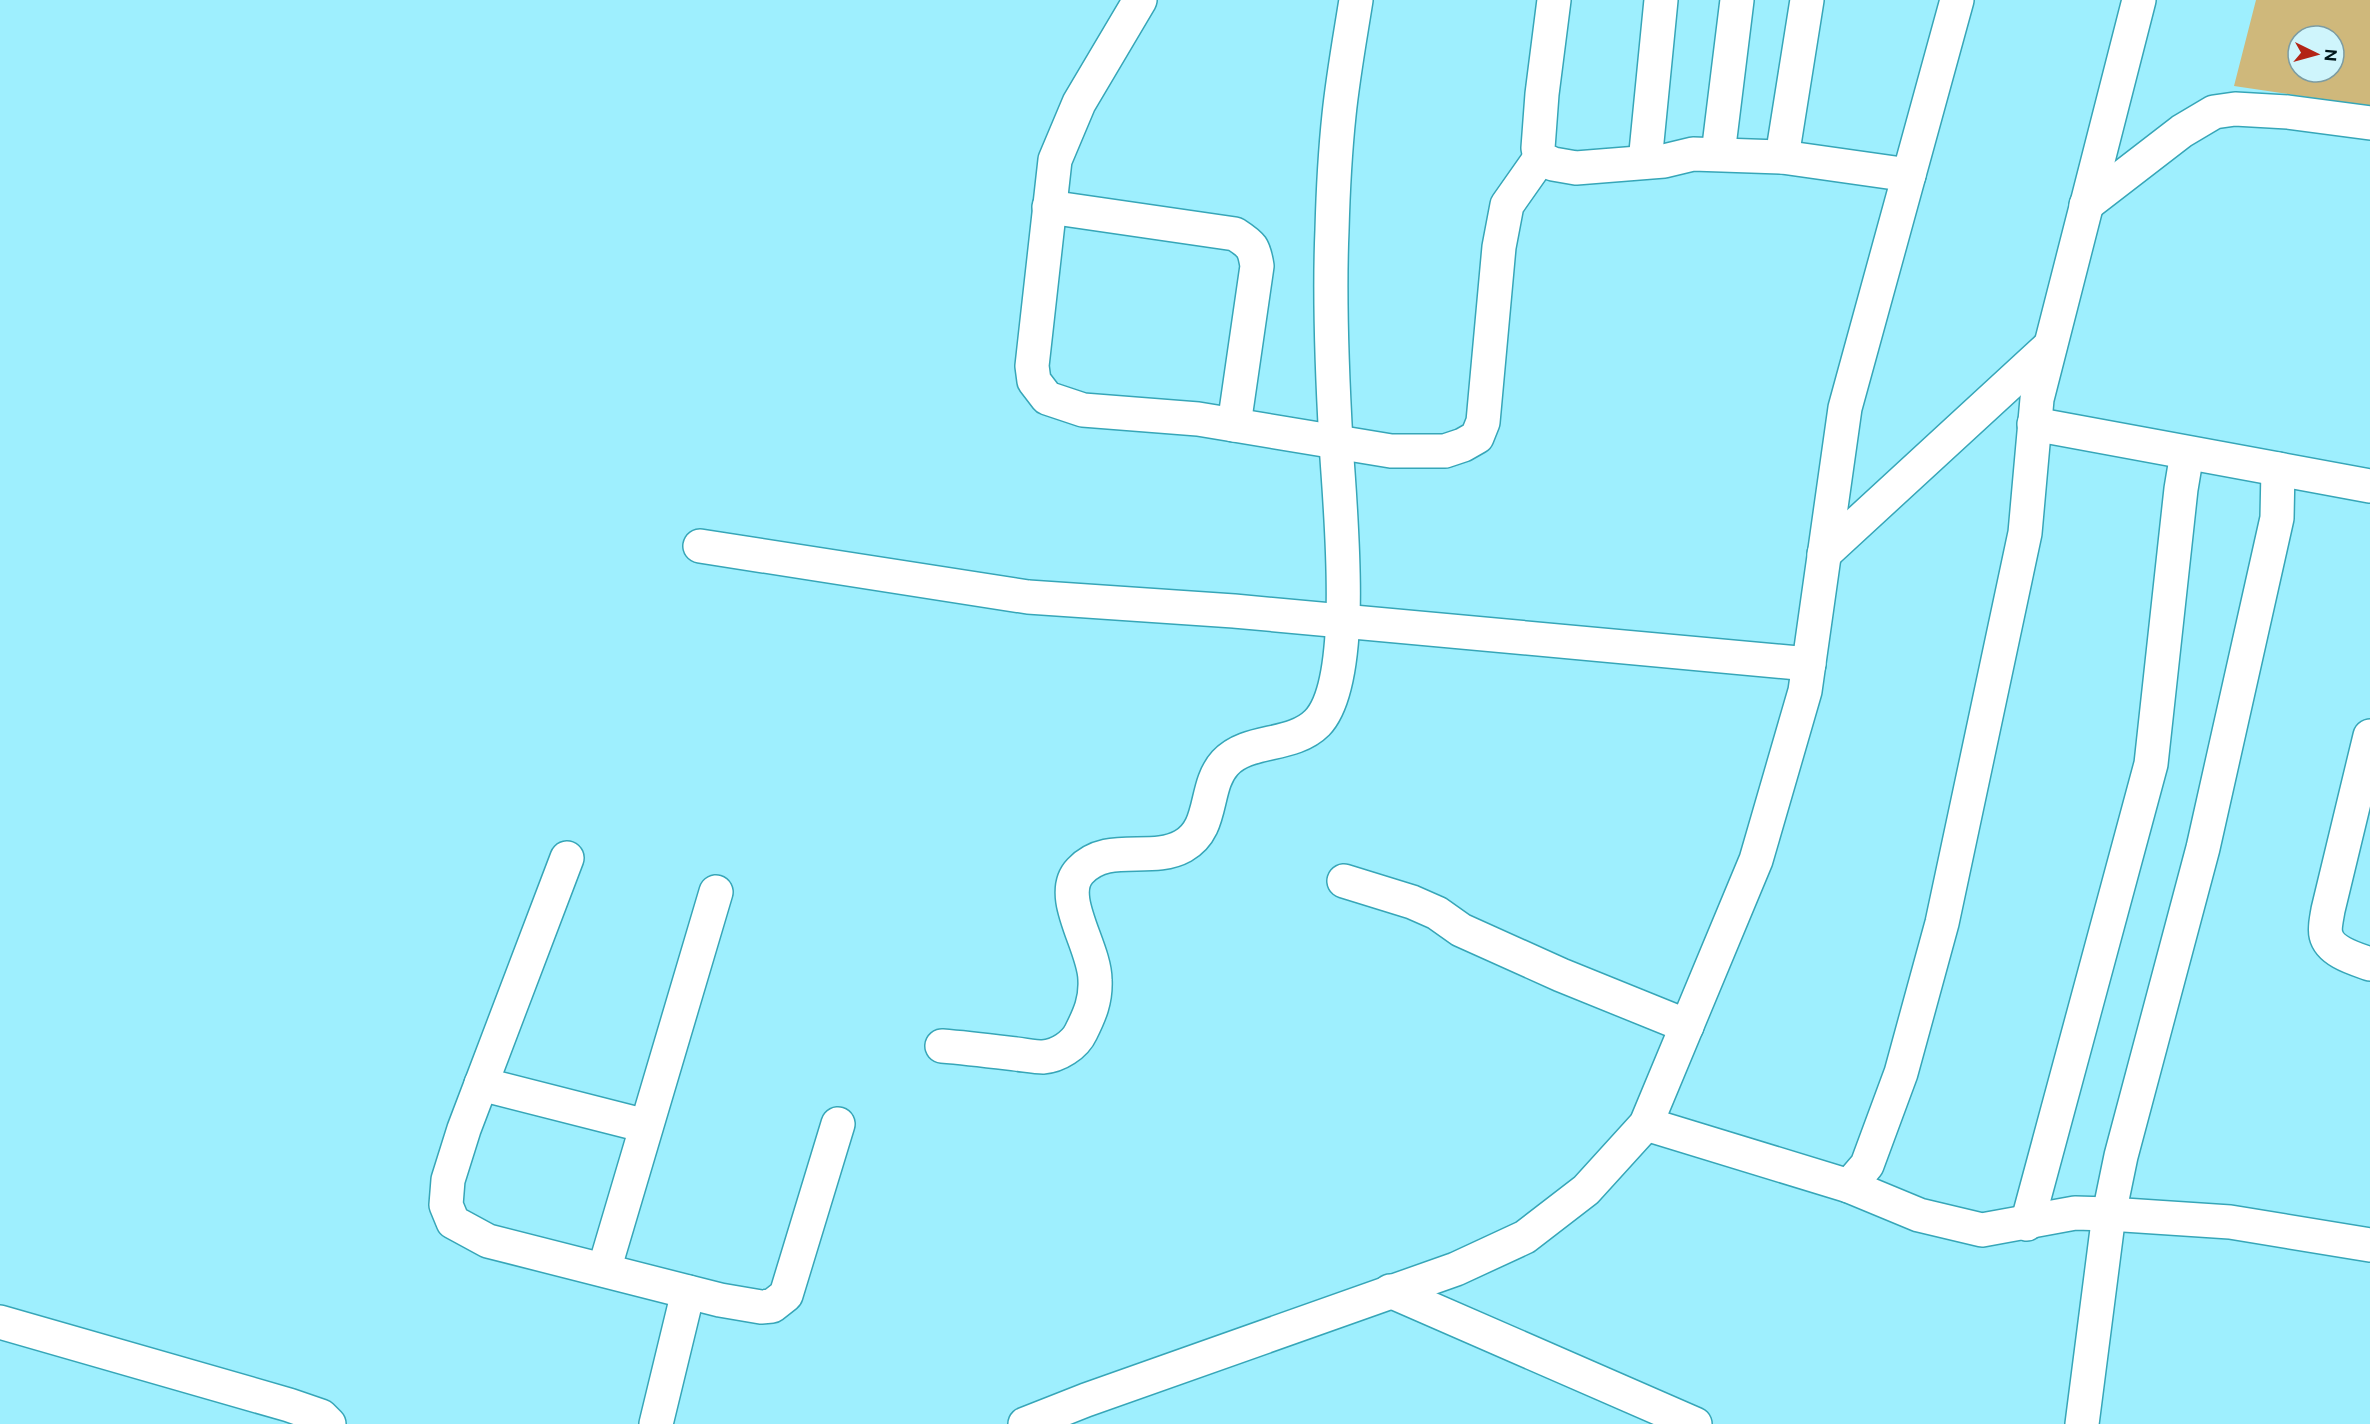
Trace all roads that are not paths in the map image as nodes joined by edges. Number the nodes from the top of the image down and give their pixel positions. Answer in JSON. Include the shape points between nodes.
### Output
{"nodes":[{"id":1,"x":1140,"y":0,"type":"edge"},
{"id":2,"x":1356,"y":0,"type":"edge"},
{"id":3,"x":1554,"y":0,"type":"edge"},
{"id":4,"x":1661,"y":0,"type":"edge"},
{"id":5,"x":1737,"y":0,"type":"edge"},
{"id":6,"x":1807,"y":0,"type":"edge"},
{"id":7,"x":1957,"y":0,"type":"edge"},
{"id":8,"x":2139,"y":0,"type":"edge"},
{"id":9,"x":2370,"y":123,"type":"edge"},
{"id":10,"x":1718,"y":154,"type":"junction"},
{"id":11,"x":1782,"y":157,"type":"junction"},
{"id":12,"x":1540,"y":158,"type":"junction"},
{"id":13,"x":1645,"y":162,"type":"junction"},
{"id":14,"x":1909,"y":175,"type":"junction"},
{"id":15,"x":2086,"y":205,"type":"junction"},
{"id":16,"x":1049,"y":207,"type":"junction"},
{"id":17,"x":2050,"y":346,"type":"junction"},
{"id":18,"x":2034,"y":424,"type":"junction"},
{"id":19,"x":1234,"y":425,"type":"junction"},
{"id":20,"x":1336,"y":442,"type":"junction"},
{"id":21,"x":2187,"y":453,"type":"junction"},
{"id":22,"x":2278,"y":470,"type":"junction"},
{"id":23,"x":2370,"y":486,"type":"edge"},
{"id":24,"x":700,"y":546,"type":"dead end"},
{"id":25,"x":1824,"y":555,"type":"junction"},
{"id":26,"x":1343,"y":621,"type":"junction"},
{"id":27,"x":1809,"y":664,"type":"junction"},
{"id":28,"x":2370,"y":736,"type":"edge"},
{"id":29,"x":567,"y":858,"type":"dead end"},
{"id":30,"x":1344,"y":881,"type":"dead end"},
{"id":31,"x":716,"y":892,"type":"dead end"},
{"id":32,"x":2370,"y":964,"type":"edge"},
{"id":33,"x":1687,"y":1026,"type":"junction"},
{"id":34,"x":942,"y":1046,"type":"dead end"},
{"id":35,"x":482,"y":1084,"type":"junction"},
{"id":36,"x":838,"y":1124,"type":"dead end"},
{"id":37,"x":1646,"y":1124,"type":"junction"},
{"id":38,"x":646,"y":1126,"type":"junction"},
{"id":39,"x":1849,"y":1186,"type":"junction"},
{"id":40,"x":2109,"y":1214,"type":"junction"},
{"id":41,"x":2027,"y":1224,"type":"junction"},
{"id":42,"x":2370,"y":1245,"type":"edge"},
{"id":43,"x":604,"y":1270,"type":"junction"},
{"id":44,"x":1390,"y":1291,"type":"junction"},
{"id":45,"x":688,"y":1292,"type":"junction"},
{"id":46,"x":0,"y":1322,"type":"edge"},
{"id":47,"x":1094,"y":1412,"type":"edge"},
{"id":48,"x":329,"y":1424,"type":"edge"},
{"id":49,"x":656,"y":1424,"type":"edge"},
{"id":50,"x":1025,"y":1424,"type":"edge"},
{"id":51,"x":1695,"y":1424,"type":"edge"},
{"id":52,"x":2082,"y":1424,"type":"edge"}],
"edges":[{"from":1,"to":16,"type":"street","via":[[1079,103],[1055,160]]},
{"from":2,"to":20,"type":"street","via":[[1339,114],[1332,233]]},
{"from":3,"to":12,"type":"street","via":[[1542,94]]},
{"from":4,"to":13,"type":"street"},
{"from":5,"to":10,"type":"street"},
{"from":6,"to":11,"type":"street"},
{"from":7,"to":14,"type":"street"},
{"from":8,"to":15,"type":"street"},
{"from":9,"to":15,"type":"street","via":[[2288,112],[2214,112],[2182,131]]},
{"from":10,"to":11,"type":"street"},
{"from":10,"to":13,"type":"street"},
{"from":11,"to":14,"type":"street"},
{"from":12,"to":13,"type":"street","via":[[1576,168]]},
{"from":12,"to":20,"type":"street","via":[[1507,205],[1499,247],[1483,422],[1477,437],[1445,452],[1391,451]]},
{"from":14,"to":25,"type":"street","via":[[1845,408]]},
{"from":15,"to":17,"type":"street"},
{"from":16,"to":19,"type":"street","via":[[1032,366],[1034,381],[1047,398],[1083,410]]},
{"from":16,"to":19,"type":"street","via":[[1235,234],[1248,242],[1257,266]]},
{"from":17,"to":18,"type":"street"},
{"from":17,"to":25,"type":"street"},
{"from":18,"to":21,"type":"street"},
{"from":18,"to":39,"type":"street","via":[[2025,533],[1942,923],[1901,1073],[1867,1165]]},
{"from":19,"to":20,"type":"street"},
{"from":20,"to":26,"type":"street"},
{"from":21,"to":22,"type":"street"},
{"from":21,"to":41,"type":"street","via":[[2151,764]]},
{"from":22,"to":23,"type":"street"},
{"from":22,"to":40,"type":"street","via":[[2277,518],[2203,848]]},
{"from":24,"to":26,"type":"street","via":[[1028,597]]},
{"from":25,"to":27,"type":"street"},
{"from":26,"to":27,"type":"street"},
{"from":26,"to":34,"type":"street","via":[[1338,673],[1327,708],[1317,723],[1300,734],[1237,752],[1221,766],[1199,834],[1182,847],[1153,855],[1115,853],[1079,871],[1071,897],[1088,943],[1095,977],[1094,1005],[1076,1042],[1045,1057]]},
{"from":27,"to":33,"type":"street","via":[[1805,691],[1756,860]]},
{"from":28,"to":32,"type":"street","via":[[2330,901],[2326,935],[2333,946]]},
{"from":29,"to":35,"type":"street"},
{"from":30,"to":33,"type":"street","via":[[1412,902],[1461,930]]},
{"from":31,"to":38,"type":"street"},
{"from":33,"to":37,"type":"street"},
{"from":35,"to":38,"type":"street"},
{"from":35,"to":43,"type":"street","via":[[448,1180],[446,1205],[453,1222],[488,1241]]},
{"from":36,"to":45,"type":"street","via":[[786,1295],[772,1306],[761,1308]]},
{"from":37,"to":39,"type":"street"},
{"from":37,"to":44,"type":"street","via":[[1586,1190],[1525,1237],[1456,1269]]},
{"from":38,"to":43,"type":"street"},
{"from":39,"to":41,"type":"street","via":[[1919,1215],[1982,1230]]},
{"from":40,"to":41,"type":"street","via":[[2075,1214]]},
{"from":40,"to":42,"type":"street","via":[[2230,1222]]},
{"from":40,"to":52,"type":"street"},
{"from":43,"to":45,"type":"street"},
{"from":44,"to":47,"type":"street"},
{"from":44,"to":51,"type":"street"},
{"from":45,"to":49,"type":"street"},
{"from":46,"to":48,"type":"street","via":[[289,1405],[321,1416]]},
{"from":47,"to":50,"type":"street"}]}
